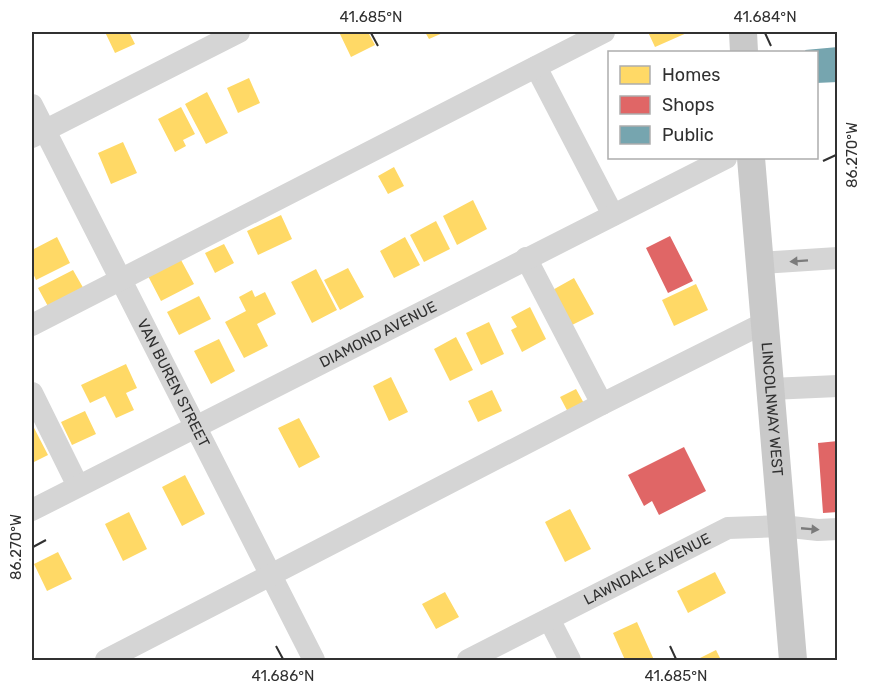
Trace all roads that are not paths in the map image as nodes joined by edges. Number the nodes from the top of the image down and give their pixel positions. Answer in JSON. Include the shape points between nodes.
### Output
{"nodes":[{"id":1,"x":239,"y":32,"type":"edge"},
{"id":2,"x":604,"y":32,"type":"edge"},
{"id":3,"x":742,"y":32,"type":"edge"},
{"id":4,"x":744,"y":51,"type":"edge"},
{"id":5,"x":536,"y":67,"type":"junction"},
{"id":6,"x":32,"y":105,"type":"edge"},
{"id":7,"x":38,"y":134,"type":"edge"},
{"id":8,"x":724,"y":159,"type":"edge"},
{"id":9,"x":751,"y":159,"type":"edge"},
{"id":10,"x":613,"y":215,"type":"junction"},
{"id":11,"x":526,"y":258,"type":"junction"},
{"id":12,"x":837,"y":258,"type":"edge"},
{"id":13,"x":760,"y":263,"type":"junction"},
{"id":14,"x":121,"y":280,"type":"junction"},
{"id":15,"x":764,"y":323,"type":"junction"},
{"id":16,"x":32,"y":325,"type":"edge"},
{"id":17,"x":837,"y":386,"type":"edge"},
{"id":18,"x":770,"y":389,"type":"junction"},
{"id":19,"x":32,"y":393,"type":"edge"},
{"id":20,"x":602,"y":404,"type":"junction"},
{"id":21,"x":196,"y":427,"type":"junction"},
{"id":22,"x":78,"y":486,"type":"junction"},
{"id":23,"x":32,"y":510,"type":"edge"},
{"id":24,"x":782,"y":526,"type":"junction"},
{"id":25,"x":837,"y":529,"type":"edge"},
{"id":26,"x":272,"y":576,"type":"junction"},
{"id":27,"x":549,"y":620,"type":"junction"},
{"id":28,"x":106,"y":660,"type":"edge"},
{"id":29,"x":314,"y":660,"type":"edge"},
{"id":30,"x":468,"y":660,"type":"edge"},
{"id":31,"x":570,"y":660,"type":"edge"},
{"id":32,"x":793,"y":660,"type":"edge"}],
"edges":[{"from":1,"to":7,"type":"street"},
{"from":2,"to":5,"type":"street"},
{"from":3,"to":4,"type":"main road"},
{"from":5,"to":10,"type":"street"},
{"from":5,"to":14,"type":"street"},
{"from":6,"to":7,"type":"street","name":"VAN BUREN STREET"},
{"from":7,"to":14,"type":"street","name":"VAN BUREN STREET"},
{"from":8,"to":10,"type":"street","name":"DIAMOND AVENUE"},
{"from":9,"to":13,"type":"main road","name":"LINCOLNWAY WEST"},
{"from":10,"to":11,"type":"street","name":"DIAMOND AVENUE"},
{"from":11,"to":20,"type":"street"},
{"from":11,"to":21,"type":"street","name":"DIAMOND AVENUE"},
{"from":12,"to":13,"type":"street","one_way":true},
{"from":13,"to":15,"type":"main road","name":"LINCOLNWAY WEST"},
{"from":14,"to":16,"type":"street"},
{"from":14,"to":21,"type":"street","name":"VAN BUREN STREET"},
{"from":15,"to":18,"type":"main road","name":"LINCOLNWAY WEST"},
{"from":15,"to":20,"type":"street"},
{"from":17,"to":18,"type":"street"},
{"from":18,"to":24,"type":"main road","name":"LINCOLNWAY WEST"},
{"from":19,"to":22,"type":"street"},
{"from":20,"to":26,"type":"street"},
{"from":21,"to":22,"type":"street","name":"DIAMOND AVENUE"},
{"from":21,"to":26,"type":"street","name":"VAN BUREN STREET"},
{"from":22,"to":23,"type":"street","name":"DIAMOND AVENUE"},
{"from":24,"to":25,"type":"street","name":"LAWNDALE AVENUE","one_way":true},
{"from":24,"to":27,"type":"street","name":"LAWNDALE AVENUE","via":[[728,528]]},
{"from":24,"to":32,"type":"main road","name":"LINCOLNWAY WEST"},
{"from":26,"to":28,"type":"street"},
{"from":26,"to":29,"type":"street","name":"VAN BUREN STREET"},
{"from":27,"to":30,"type":"street","name":"LAWNDALE AVENUE"},
{"from":27,"to":31,"type":"street"}]}
